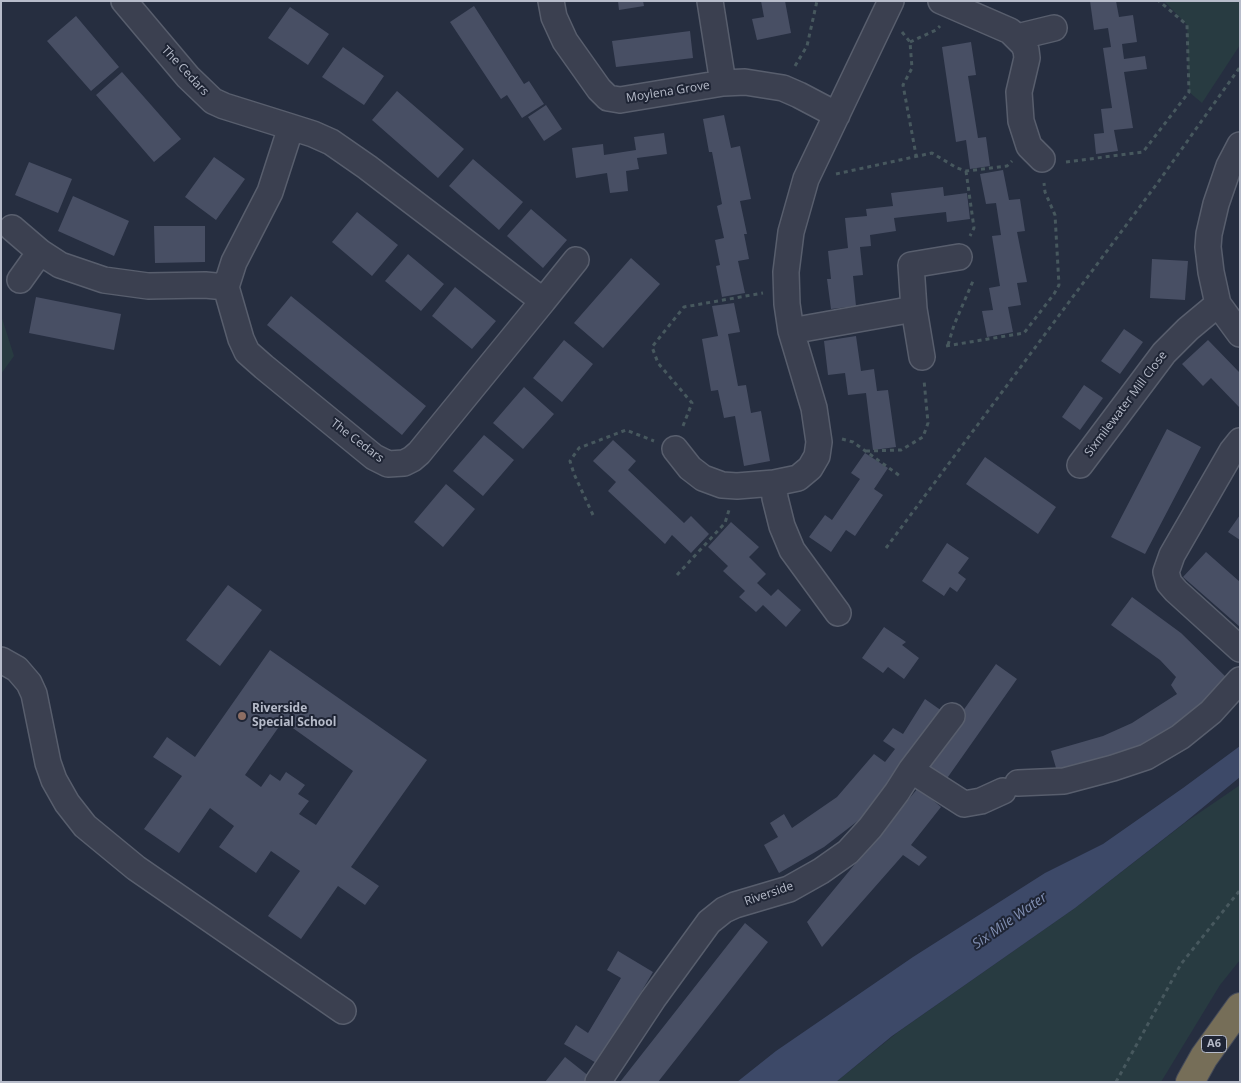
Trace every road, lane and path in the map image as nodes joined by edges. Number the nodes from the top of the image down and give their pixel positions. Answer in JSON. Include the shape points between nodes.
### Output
{"nodes":[{"id":1,"x":124,"y":1,"type":"edge"},
{"id":2,"x":551,"y":1,"type":"edge"},
{"id":3,"x":710,"y":1,"type":"edge"},
{"id":4,"x":817,"y":1,"type":"edge"},
{"id":5,"x":941,"y":1,"type":"edge"},
{"id":6,"x":1159,"y":1,"type":"edge"},
{"id":7,"x":889,"y":6,"type":"edge"},
{"id":8,"x":1054,"y":28,"type":"dead end"},
{"id":9,"x":1017,"y":36,"type":"junction"},
{"id":10,"x":1240,"y":67,"type":"edge"},
{"id":11,"x":723,"y":83,"type":"junction"},
{"id":12,"x":783,"y":88,"type":"junction"},
{"id":13,"x":837,"y":115,"type":"junction"},
{"id":14,"x":291,"y":126,"type":"junction"},
{"id":15,"x":1240,"y":145,"type":"edge"},
{"id":16,"x":1035,"y":152,"type":"junction"},
{"id":17,"x":916,"y":155,"type":"junction"},
{"id":18,"x":806,"y":179,"type":"junction"},
{"id":19,"x":12,"y":228,"type":"dead end"},
{"id":20,"x":40,"y":252,"type":"junction"},
{"id":21,"x":958,"y":257,"type":"dead end"},
{"id":22,"x":576,"y":260,"type":"dead end"},
{"id":23,"x":20,"y":280,"type":"dead end"},
{"id":24,"x":226,"y":287,"type":"junction"},
{"id":25,"x":787,"y":289,"type":"junction"},
{"id":26,"x":543,"y":301,"type":"junction"},
{"id":27,"x":1218,"y":304,"type":"junction"},
{"id":28,"x":914,"y":309,"type":"junction"},
{"id":29,"x":790,"y":331,"type":"junction"},
{"id":30,"x":1240,"y":334,"type":"edge"},
{"id":31,"x":922,"y":357,"type":"junction"},
{"id":32,"x":1240,"y":441,"type":"edge"},
{"id":33,"x":819,"y":442,"type":"junction"},
{"id":34,"x":675,"y":449,"type":"junction"},
{"id":35,"x":866,"y":451,"type":"junction"},
{"id":36,"x":1080,"y":465,"type":"dead end"},
{"id":37,"x":900,"y":476,"type":"dead end"},
{"id":38,"x":774,"y":483,"type":"junction"},
{"id":39,"x":737,"y":486,"type":"junction"},
{"id":40,"x":593,"y":515,"type":"dead end"},
{"id":41,"x":886,"y":548,"type":"dead end"},
{"id":42,"x":677,"y":575,"type":"dead end"},
{"id":43,"x":838,"y":613,"type":"dead end"},
{"id":44,"x":1240,"y":649,"type":"edge"},
{"id":45,"x":1,"y":660,"type":"edge"},
{"id":46,"x":1240,"y":680,"type":"edge"},
{"id":47,"x":952,"y":716,"type":"dead end"},
{"id":48,"x":911,"y":770,"type":"junction"},
{"id":49,"x":1240,"y":890,"type":"edge"},
{"id":50,"x":1240,"y":1007,"type":"edge"},
{"id":51,"x":343,"y":1011,"type":"dead end"},
{"id":52,"x":598,"y":1082,"type":"edge"},
{"id":53,"x":1116,"y":1082,"type":"edge"},
{"id":54,"x":1190,"y":1082,"type":"edge"}],
"edges":[{"from":1,"to":14,"type":"street","name":"The Cedars","via":[[192,82],[214,101]]},
{"from":2,"to":11,"type":"street","name":"Moylena Grove","via":[[565,41],[598,89],[608,98],[620,100]]},
{"from":3,"to":11,"type":"street","name":"Moylena Grove"},
{"from":4,"to":12,"type":"path","via":[[807,46]]},
{"from":5,"to":9,"type":"street"},
{"from":6,"to":16,"type":"path","via":[[1187,24],[1189,92],[1143,152],[1067,162]]},
{"from":7,"to":13,"type":"street"},
{"from":7,"to":17,"type":"path","via":[[910,42],[912,68],[903,85]]},
{"from":8,"to":9,"type":"street"},
{"from":9,"to":16,"type":"street","via":[[1027,58],[1020,84],[1022,126]]},
{"from":10,"to":41,"type":"path","via":[[1159,182]]},
{"from":11,"to":12,"type":"street","name":"Moylena Grove","via":[[745,82]]},
{"from":12,"to":13,"type":"street","name":"Moylena Grove"},
{"from":13,"to":18,"type":"street"},
{"from":14,"to":24,"type":"street","via":[[270,192],[234,262]]},
{"from":14,"to":26,"type":"street","name":"The Cedars","via":[[350,154]]},
{"from":15,"to":27,"type":"street","via":[[1222,186],[1209,234],[1209,260]]},
{"from":16,"to":17,"type":"path","via":[[1007,166],[966,171],[932,152]]},
{"from":16,"to":31,"type":"path","via":[[1045,192],[1055,215],[1059,285],[1024,333],[948,345]]},
{"from":17,"to":18,"type":"path"},
{"from":18,"to":25,"type":"street","via":[[791,232]]},
{"from":19,"to":20,"type":"street"},
{"from":20,"to":23,"type":"street"},
{"from":20,"to":24,"type":"street","via":[[60,265],[104,280],[148,286]]},
{"from":21,"to":28,"type":"street","via":[[911,265]]},
{"from":22,"to":26,"type":"street","name":"The Cedars"},
{"from":24,"to":26,"type":"street","name":"The Cedars","via":[[240,340],[247,352],[374,457],[393,465],[408,462],[419,453]]},
{"from":25,"to":29,"type":"street"},
{"from":25,"to":34,"type":"path","via":[[684,306],[652,347],[658,363],[692,403]]},
{"from":27,"to":30,"type":"street"},
{"from":27,"to":36,"type":"street","name":"Sixmilewater Mill Close","via":[[1164,353]]},
{"from":28,"to":29,"type":"street"},
{"from":28,"to":31,"type":"street"},
{"from":29,"to":33,"type":"street","via":[[814,408]]},
{"from":31,"to":35,"type":"path","via":[[928,424],[923,437],[901,450]]},
{"from":32,"to":44,"type":"street","via":[[1172,554],[1166,572],[1176,591]]},
{"from":33,"to":35,"type":"path","via":[[843,439]]},
{"from":33,"to":38,"type":"street","via":[[817,456],[810,468],[798,478]]},
{"from":34,"to":39,"type":"street","via":[[703,478]]},
{"from":34,"to":40,"type":"path","via":[[626,430],[579,448],[570,461]]},
{"from":35,"to":37,"type":"path"},
{"from":38,"to":39,"type":"street"},
{"from":38,"to":43,"type":"street","via":[[780,517],[792,550]]},
{"from":39,"to":42,"type":"path","via":[[725,523]]},
{"from":45,"to":51,"type":"street","via":[[17,669],[29,683],[54,780],[66,803],[85,826],[136,868]]},
{"from":46,"to":48,"type":"street","via":[[1211,712],[1180,737],[1146,757],[1113,768],[1064,781],[1010,787],[981,802],[964,804]]},
{"from":47,"to":48,"type":"street","name":"Riverside"},
{"from":48,"to":52,"type":"street","name":"Riverside","via":[[898,792],[848,852],[789,889],[735,905],[709,922]]},
{"from":49,"to":53,"type":"path","via":[[1181,964]]},
{"from":50,"to":54,"type":"highway","number":"A6"}]}
